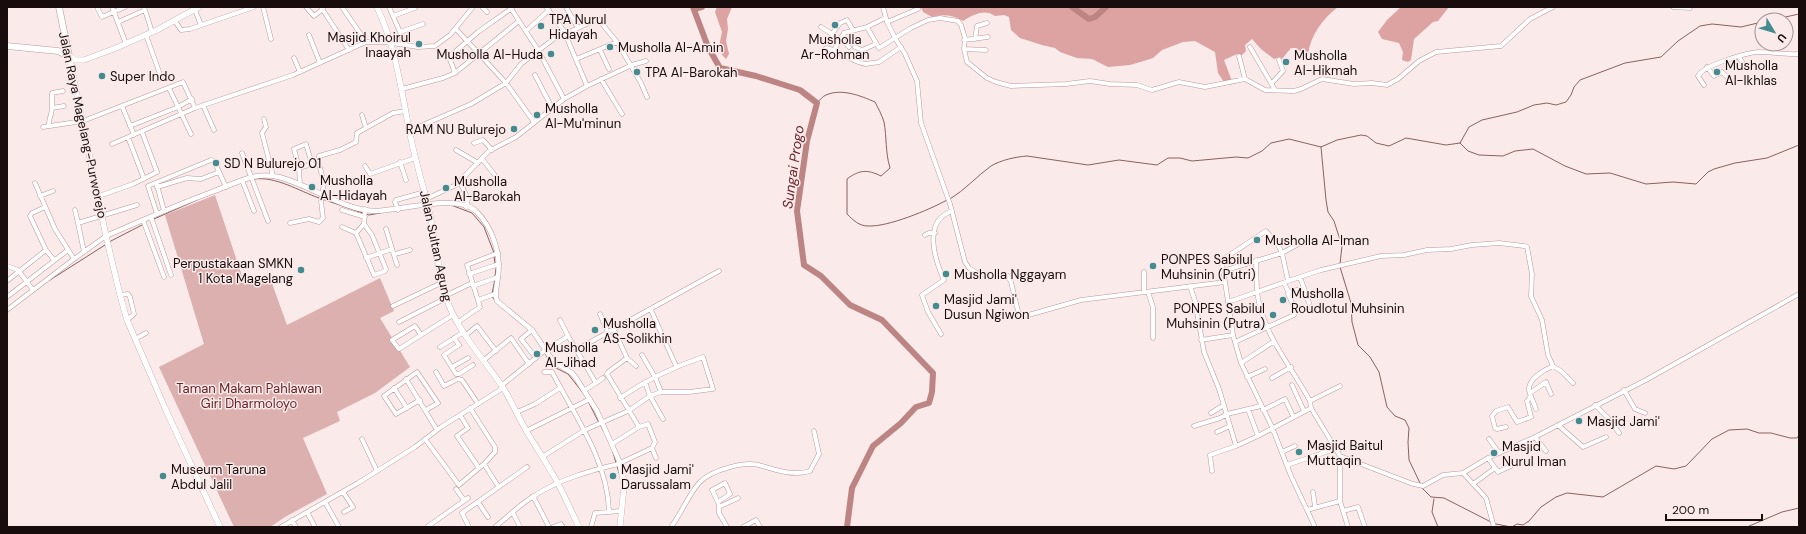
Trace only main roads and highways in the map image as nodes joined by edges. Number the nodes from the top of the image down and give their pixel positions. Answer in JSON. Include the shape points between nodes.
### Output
{"nodes":[{"id":1,"x":59,"y":7,"type":"edge"},
{"id":2,"x":377,"y":7,"type":"edge"},
{"id":3,"x":193,"y":9,"type":"edge"},
{"id":4,"x":7,"y":46,"type":"edge"},
{"id":5,"x":69,"y":56,"type":"junction"},
{"id":6,"x":618,"y":464,"type":"road end"},
{"id":7,"x":220,"y":527,"type":"edge"},
{"id":8,"x":579,"y":527,"type":"edge"},
{"id":9,"x":620,"y":527,"type":"edge"}],
"edges":[{"from":1,"to":5,"type":"main road","name":"Jalan Raya Magelang-Purworejo"},
{"from":2,"to":8,"type":"main road","name":"Jalan Sultan Agung","via":[[385,24],[402,89],[446,297],[453,315],[502,387],[557,482]]},
{"from":3,"to":5,"type":"main road","via":[[146,36],[84,60]]},
{"from":4,"to":5,"type":"main road","via":[[58,51]]},
{"from":5,"to":7,"type":"main road","name":"Jalan Raya Magelang-Purworejo","via":[[107,239],[127,320]]},
{"from":6,"to":9,"type":"main road","via":[[624,486]]}]}
